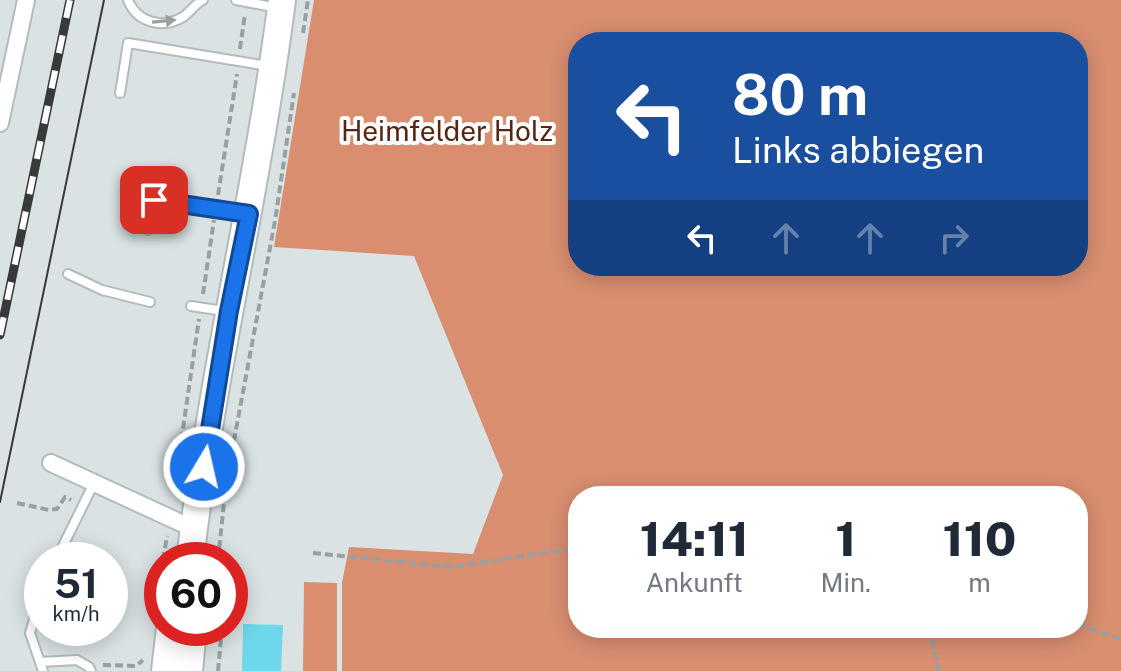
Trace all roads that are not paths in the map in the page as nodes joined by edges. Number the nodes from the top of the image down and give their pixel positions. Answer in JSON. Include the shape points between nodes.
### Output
{"nodes":[{"id":1,"x":26,"y":0,"type":"edge"},
{"id":2,"x":128,"y":0,"type":"edge"},
{"id":3,"x":203,"y":0,"type":"edge"},
{"id":4,"x":236,"y":0,"type":"edge"},
{"id":5,"x":282,"y":4,"type":"edge"},
{"id":6,"x":272,"y":67,"type":"junction"},
{"id":7,"x":120,"y":93,"type":"dead end"},
{"id":8,"x":0,"y":123,"type":"edge"},
{"id":9,"x":249,"y":214,"type":"junction"},
{"id":10,"x":148,"y":230,"type":"dead end"},
{"id":11,"x":68,"y":274,"type":"dead end"},
{"id":12,"x":150,"y":302,"type":"dead end"},
{"id":13,"x":196,"y":307,"type":"road end"},
{"id":14,"x":229,"y":311,"type":"junction"},
{"id":15,"x":51,"y":463,"type":"dead end"},
{"id":16,"x":95,"y":483,"type":"junction"},
{"id":17,"x":182,"y":524,"type":"junction"},
{"id":18,"x":65,"y":542,"type":"edge"},
{"id":19,"x":186,"y":542,"type":"edge"},
{"id":20,"x":34,"y":646,"type":"edge"},
{"id":21,"x":191,"y":646,"type":"edge"},
{"id":22,"x":41,"y":666,"type":"edge"},
{"id":23,"x":92,"y":671,"type":"edge"},
{"id":24,"x":189,"y":671,"type":"edge"}],
"edges":[{"from":1,"to":8,"type":"street"},
{"from":2,"to":3,"type":"lane","one_way":true,"via":[[137,14],[159,24],[180,19]]},
{"from":4,"to":5,"type":"lane"},
{"from":5,"to":6,"type":"main road"},
{"from":6,"to":7,"type":"lane","via":[[128,43]]},
{"from":6,"to":9,"type":"main road"},
{"from":9,"to":10,"type":"lane","via":[[154,200]]},
{"from":9,"to":14,"type":"main road"},
{"from":11,"to":12,"type":"lane","via":[[102,290]]},
{"from":13,"to":14,"type":"lane"},
{"from":14,"to":17,"type":"main road"},
{"from":15,"to":16,"type":"street"},
{"from":16,"to":17,"type":"street"},
{"from":16,"to":18,"type":"lane"},
{"from":17,"to":19,"type":"main road"},
{"from":20,"to":22,"type":"lane"},
{"from":21,"to":24,"type":"main road"},
{"from":22,"to":23,"type":"lane","via":[[77,660]]}]}
